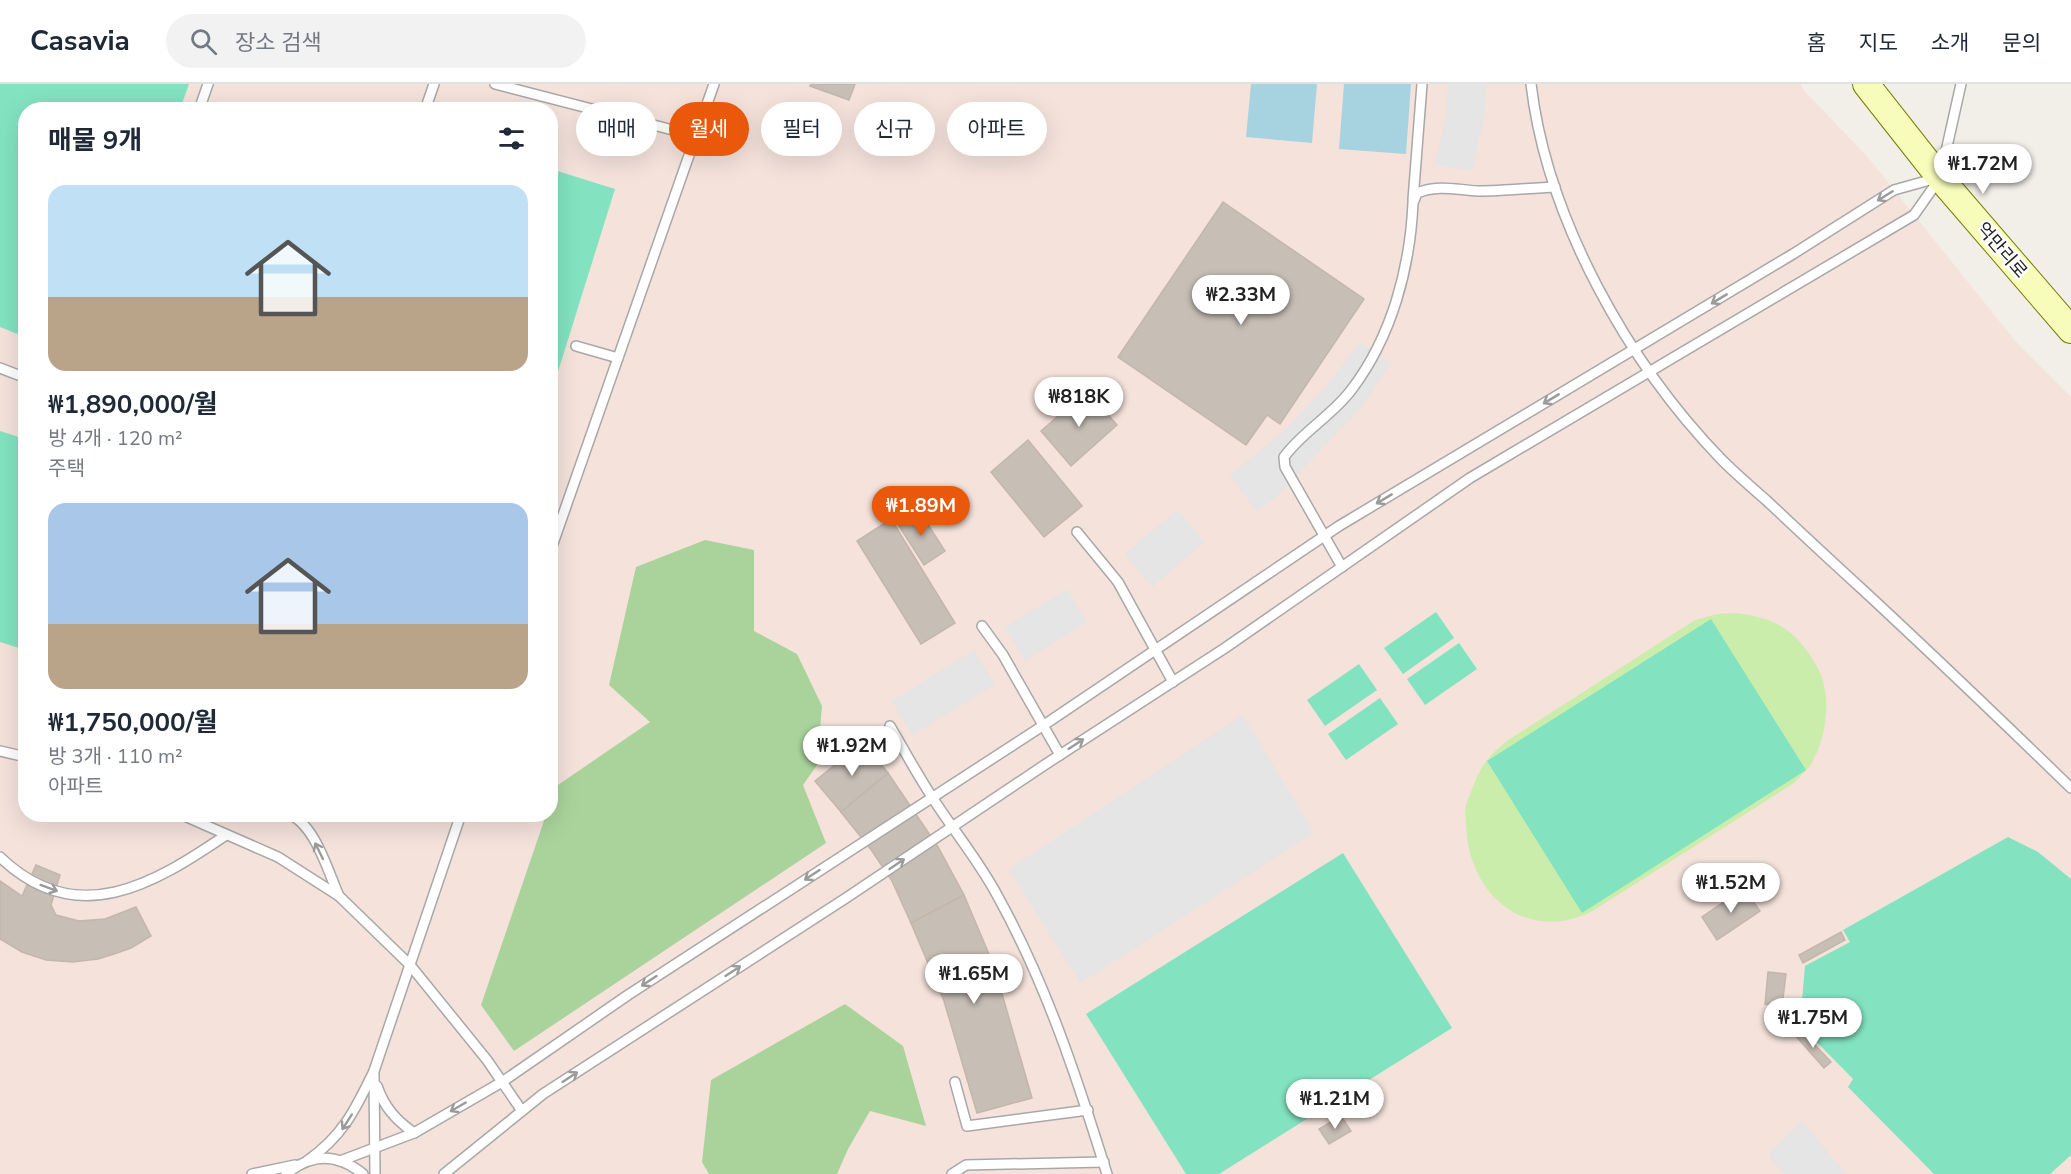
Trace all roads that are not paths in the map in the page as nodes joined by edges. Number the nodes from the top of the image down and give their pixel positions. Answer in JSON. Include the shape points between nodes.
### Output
{"nodes":[{"id":1,"x":208,"y":84,"type":"edge"},
{"id":2,"x":434,"y":84,"type":"edge"},
{"id":3,"x":495,"y":84,"type":"edge"},
{"id":4,"x":714,"y":84,"type":"edge"},
{"id":5,"x":1422,"y":84,"type":"edge"},
{"id":6,"x":1532,"y":84,"type":"edge"},
{"id":7,"x":1866,"y":84,"type":"edge"},
{"id":8,"x":1961,"y":84,"type":"edge"},
{"id":9,"x":202,"y":102,"type":"edge"},
{"id":10,"x":427,"y":102,"type":"edge"},
{"id":11,"x":708,"y":102,"type":"edge"},
{"id":12,"x":669,"y":129,"type":"edge"},
{"id":13,"x":689,"y":156,"type":"edge"},
{"id":14,"x":1940,"y":178,"type":"junction"},
{"id":15,"x":1555,"y":187,"type":"junction"},
{"id":16,"x":1413,"y":202,"type":"junction"},
{"id":17,"x":2071,"y":330,"type":"edge"},
{"id":18,"x":576,"y":346,"type":"dead end"},
{"id":19,"x":1635,"y":349,"type":"junction"},
{"id":20,"x":618,"y":358,"type":"junction"},
{"id":21,"x":0,"y":368,"type":"edge"},
{"id":22,"x":1649,"y":372,"type":"junction"},
{"id":23,"x":18,"y":375,"type":"edge"},
{"id":24,"x":558,"y":529,"type":"edge"},
{"id":25,"x":1077,"y":532,"type":"dead end"},
{"id":26,"x":1324,"y":535,"type":"junction"},
{"id":27,"x":1342,"y":567,"type":"junction"},
{"id":28,"x":982,"y":626,"type":"dead end"},
{"id":29,"x":1156,"y":650,"type":"junction"},
{"id":30,"x":1173,"y":682,"type":"junction"},
{"id":31,"x":1044,"y":725,"type":"junction"},
{"id":32,"x":890,"y":726,"type":"dead end"},
{"id":33,"x":0,"y":751,"type":"edge"},
{"id":34,"x":18,"y":755,"type":"edge"},
{"id":35,"x":1060,"y":755,"type":"junction"},
{"id":36,"x":2071,"y":788,"type":"edge"},
{"id":37,"x":931,"y":796,"type":"junction"},
{"id":38,"x":198,"y":822,"type":"edge"},
{"id":39,"x":302,"y":822,"type":"edge"},
{"id":40,"x":458,"y":822,"type":"edge"},
{"id":41,"x":952,"y":827,"type":"junction"},
{"id":42,"x":226,"y":835,"type":"junction"},
{"id":43,"x":0,"y":857,"type":"edge"},
{"id":44,"x":339,"y":896,"type":"junction"},
{"id":45,"x":410,"y":965,"type":"junction"},
{"id":46,"x":374,"y":1071,"type":"junction"},
{"id":47,"x":502,"y":1082,"type":"junction"},
{"id":48,"x":955,"y":1082,"type":"dead end"},
{"id":49,"x":1088,"y":1110,"type":"junction"},
{"id":50,"x":522,"y":1111,"type":"junction"},
{"id":51,"x":414,"y":1133,"type":"junction"},
{"id":52,"x":374,"y":1148,"type":"junction"},
{"id":53,"x":340,"y":1161,"type":"junction"},
{"id":54,"x":1104,"y":1162,"type":"junction"},
{"id":55,"x":302,"y":1163,"type":"junction"},
{"id":56,"x":252,"y":1174,"type":"edge"},
{"id":57,"x":286,"y":1174,"type":"edge"},
{"id":58,"x":363,"y":1174,"type":"edge"},
{"id":59,"x":375,"y":1174,"type":"edge"},
{"id":60,"x":444,"y":1174,"type":"edge"},
{"id":61,"x":952,"y":1174,"type":"edge"},
{"id":62,"x":1107,"y":1174,"type":"edge"}],
"edges":[{"from":1,"to":9,"type":"lane"},
{"from":2,"to":10,"type":"lane"},
{"from":3,"to":12,"type":"lane"},
{"from":4,"to":11,"type":"lane"},
{"from":5,"to":16,"type":"lane"},
{"from":6,"to":15,"type":"lane","via":[[1540,135]]},
{"from":7,"to":14,"type":"street","name":"억만리로"},
{"from":8,"to":14,"type":"lane"},
{"from":13,"to":20,"type":"lane"},
{"from":14,"to":17,"type":"street","name":"억만리로"},
{"from":14,"to":19,"type":"lane","one_way":true,"via":[[1894,190]]},
{"from":14,"to":22,"type":"lane","via":[[1914,215]]},
{"from":15,"to":16,"type":"lane","via":[[1479,191],[1429,188],[1417,193]]},
{"from":15,"to":19,"type":"lane","via":[[1606,304]]},
{"from":16,"to":26,"type":"lane","via":[[1403,279],[1377,348],[1352,389],[1284,457],[1284,467]]},
{"from":18,"to":20,"type":"lane"},
{"from":19,"to":22,"type":"lane"},
{"from":19,"to":26,"type":"lane","one_way":true},
{"from":20,"to":24,"type":"lane"},
{"from":21,"to":23,"type":"lane"},
{"from":22,"to":27,"type":"lane","via":[[1470,478]]},
{"from":22,"to":36,"type":"lane","via":[[1722,460]]},
{"from":25,"to":29,"type":"lane","via":[[1118,582]]},
{"from":26,"to":27,"type":"lane"},
{"from":26,"to":29,"type":"lane"},
{"from":27,"to":30,"type":"lane"},
{"from":28,"to":31,"type":"lane"},
{"from":29,"to":30,"type":"lane"},
{"from":29,"to":31,"type":"lane"},
{"from":35,"to":30,"type":"lane","one_way":true},
{"from":31,"to":35,"type":"lane"},
{"from":31,"to":37,"type":"lane"},
{"from":32,"to":37,"type":"lane"},
{"from":33,"to":34,"type":"lane"},
{"from":35,"to":41,"type":"lane"},
{"from":37,"to":41,"type":"lane"},
{"from":37,"to":47,"type":"lane","one_way":true},
{"from":38,"to":42,"type":"lane"},
{"from":44,"to":39,"type":"lane","one_way":true,"via":[[320,851]]},
{"from":40,"to":45,"type":"lane"},
{"from":41,"to":49,"type":"lane","via":[[996,893],[1027,952]]},
{"from":50,"to":41,"type":"lane","one_way":true},
{"from":43,"to":42,"type":"lane","one_way":true,"via":[[40,885],[59,892],[105,895],[140,886],[180,866]]},
{"from":42,"to":44,"type":"lane","via":[[278,857]]},
{"from":44,"to":45,"type":"lane"},
{"from":45,"to":46,"type":"lane"},
{"from":45,"to":47,"type":"lane"},
{"from":46,"to":51,"type":"lane","via":[[387,1109]]},
{"from":46,"to":52,"type":"lane"},
{"from":46,"to":55,"type":"lane","one_way":true,"via":[[338,1136]]},
{"from":47,"to":50,"type":"lane"},
{"from":47,"to":51,"type":"lane","one_way":true},
{"from":48,"to":49,"type":"lane","via":[[968,1126]]},
{"from":49,"to":54,"type":"lane"},
{"from":50,"to":60,"type":"lane"},
{"from":51,"to":52,"type":"lane"},
{"from":52,"to":53,"type":"lane"},
{"from":52,"to":59,"type":"lane"},
{"from":53,"to":55,"type":"lane","via":[[315,1158]]},
{"from":53,"to":58,"type":"lane"},
{"from":54,"to":61,"type":"lane","via":[[966,1165]]},
{"from":54,"to":62,"type":"lane"},
{"from":55,"to":56,"type":"lane"},
{"from":55,"to":57,"type":"lane"}]}
